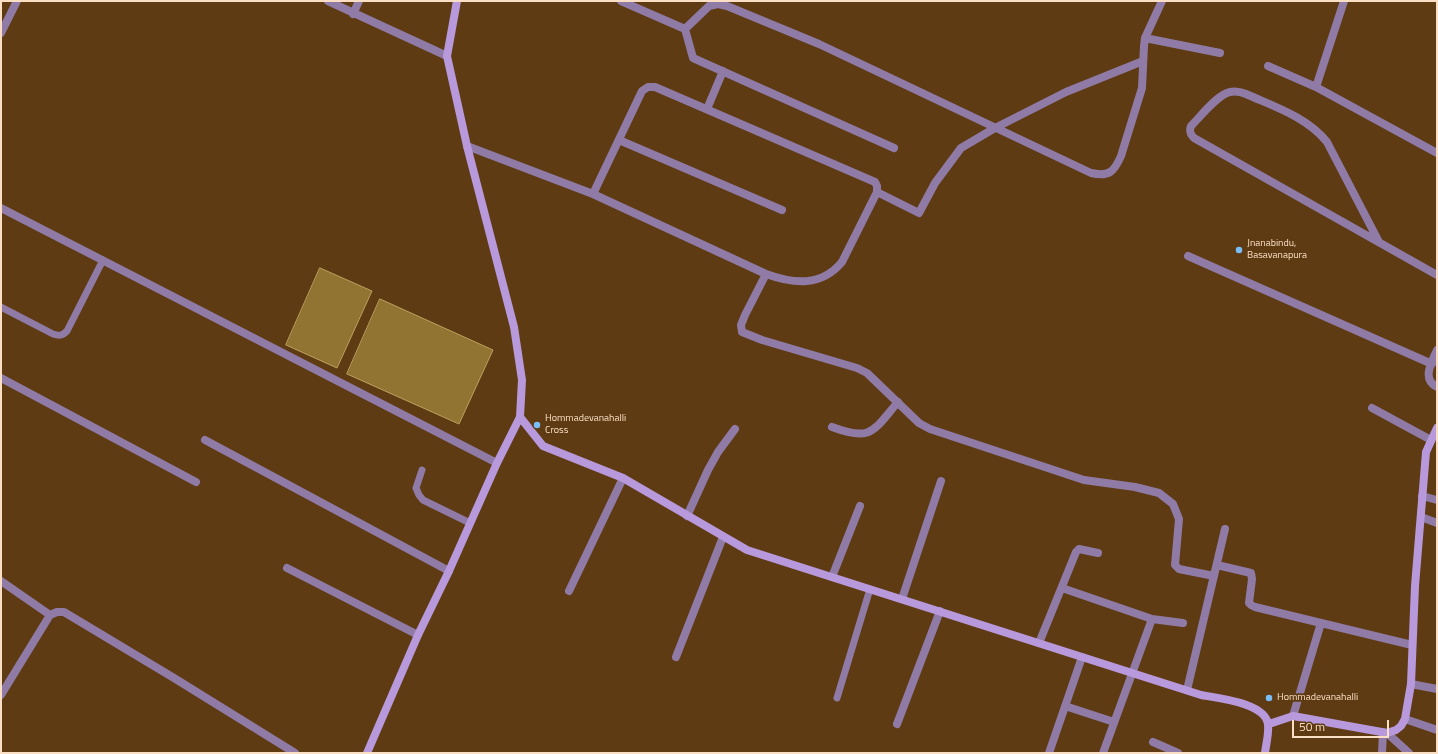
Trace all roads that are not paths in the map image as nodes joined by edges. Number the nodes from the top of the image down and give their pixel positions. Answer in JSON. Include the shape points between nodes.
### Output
{"nodes":[{"id":1,"x":17,"y":1,"type":"edge"},
{"id":2,"x":328,"y":1,"type":"edge"},
{"id":3,"x":359,"y":1,"type":"edge"},
{"id":4,"x":456,"y":1,"type":"edge"},
{"id":5,"x":621,"y":1,"type":"edge"},
{"id":6,"x":1162,"y":1,"type":"edge"},
{"id":7,"x":1344,"y":1,"type":"edge"},
{"id":8,"x":353,"y":14,"type":"junction"},
{"id":9,"x":685,"y":29,"type":"junction"},
{"id":10,"x":1,"y":33,"type":"edge"},
{"id":11,"x":1145,"y":38,"type":"junction"},
{"id":12,"x":1220,"y":53,"type":"dead end"},
{"id":13,"x":448,"y":56,"type":"junction"},
{"id":14,"x":1143,"y":61,"type":"junction"},
{"id":15,"x":1268,"y":66,"type":"dead end"},
{"id":16,"x":723,"y":71,"type":"junction"},
{"id":17,"x":1316,"y":86,"type":"junction"},
{"id":18,"x":707,"y":110,"type":"junction"},
{"id":19,"x":995,"y":128,"type":"junction"},
{"id":20,"x":619,"y":140,"type":"junction"},
{"id":21,"x":467,"y":146,"type":"junction"},
{"id":22,"x":894,"y":148,"type":"dead end"},
{"id":23,"x":1437,"y":153,"type":"edge"},
{"id":24,"x":877,"y":192,"type":"junction"},
{"id":25,"x":593,"y":194,"type":"junction"},
{"id":26,"x":1,"y":208,"type":"edge"},
{"id":27,"x":782,"y":210,"type":"dead end"},
{"id":28,"x":1379,"y":242,"type":"junction"},
{"id":29,"x":1188,"y":256,"type":"dead end"},
{"id":30,"x":103,"y":260,"type":"junction"},
{"id":31,"x":766,"y":274,"type":"junction"},
{"id":32,"x":1437,"y":275,"type":"edge"},
{"id":33,"x":1,"y":307,"type":"edge"},
{"id":34,"x":1437,"y":350,"type":"edge"},
{"id":35,"x":1432,"y":364,"type":"junction"},
{"id":36,"x":1,"y":378,"type":"edge"},
{"id":37,"x":1437,"y":387,"type":"edge"},
{"id":38,"x":898,"y":402,"type":"junction"},
{"id":39,"x":1372,"y":408,"type":"dead end"},
{"id":40,"x":520,"y":417,"type":"junction"},
{"id":41,"x":832,"y":427,"type":"dead end"},
{"id":42,"x":1437,"y":428,"type":"edge"},
{"id":43,"x":735,"y":429,"type":"dead end"},
{"id":44,"x":205,"y":440,"type":"dead end"},
{"id":45,"x":1431,"y":440,"type":"junction"},
{"id":46,"x":497,"y":463,"type":"junction"},
{"id":47,"x":422,"y":470,"type":"dead end"},
{"id":48,"x":623,"y":478,"type":"junction"},
{"id":49,"x":941,"y":481,"type":"dead end"},
{"id":50,"x":196,"y":482,"type":"dead end"},
{"id":51,"x":1422,"y":496,"type":"junction"},
{"id":52,"x":1437,"y":500,"type":"edge"},
{"id":53,"x":860,"y":506,"type":"dead end"},
{"id":54,"x":687,"y":516,"type":"junction"},
{"id":55,"x":1421,"y":516,"type":"junction"},
{"id":56,"x":470,"y":523,"type":"junction"},
{"id":57,"x":1437,"y":523,"type":"edge"},
{"id":58,"x":1225,"y":529,"type":"dead end"},
{"id":59,"x":723,"y":536,"type":"junction"},
{"id":60,"x":1098,"y":553,"type":"dead end"},
{"id":61,"x":1217,"y":565,"type":"junction"},
{"id":62,"x":287,"y":568,"type":"dead end"},
{"id":63,"x":449,"y":571,"type":"junction"},
{"id":64,"x":1214,"y":576,"type":"junction"},
{"id":65,"x":832,"y":577,"type":"junction"},
{"id":66,"x":1,"y":581,"type":"edge"},
{"id":67,"x":1062,"y":588,"type":"junction"},
{"id":68,"x":870,"y":589,"type":"junction"},
{"id":69,"x":569,"y":591,"type":"dead end"},
{"id":70,"x":902,"y":600,"type":"junction"},
{"id":71,"x":940,"y":612,"type":"junction"},
{"id":72,"x":50,"y":615,"type":"junction"},
{"id":73,"x":1152,"y":619,"type":"junction"},
{"id":74,"x":1183,"y":623,"type":"dead end"},
{"id":75,"x":1321,"y":623,"type":"junction"},
{"id":76,"x":418,"y":635,"type":"junction"},
{"id":77,"x":1039,"y":643,"type":"junction"},
{"id":78,"x":1412,"y":645,"type":"junction"},
{"id":79,"x":676,"y":657,"type":"dead end"},
{"id":80,"x":1082,"y":657,"type":"junction"},
{"id":81,"x":1132,"y":673,"type":"junction"},
{"id":82,"x":1411,"y":684,"type":"junction"},
{"id":83,"x":1437,"y":689,"type":"edge"},
{"id":84,"x":1187,"y":690,"type":"junction"},
{"id":85,"x":1,"y":695,"type":"edge"},
{"id":86,"x":837,"y":698,"type":"dead end"},
{"id":87,"x":1065,"y":706,"type":"junction"},
{"id":88,"x":1293,"y":716,"type":"junction"},
{"id":89,"x":1404,"y":719,"type":"junction"},
{"id":90,"x":1114,"y":722,"type":"junction"},
{"id":91,"x":898,"y":724,"type":"dead end"},
{"id":92,"x":1269,"y":724,"type":"junction"},
{"id":93,"x":1437,"y":730,"type":"edge"},
{"id":94,"x":1385,"y":733,"type":"junction"},
{"id":95,"x":1153,"y":742,"type":"dead end"},
{"id":96,"x":295,"y":753,"type":"edge"},
{"id":97,"x":367,"y":753,"type":"edge"},
{"id":98,"x":1049,"y":753,"type":"edge"},
{"id":99,"x":1103,"y":753,"type":"edge"},
{"id":100,"x":1178,"y":753,"type":"edge"},
{"id":101,"x":1265,"y":753,"type":"edge"},
{"id":102,"x":1382,"y":753,"type":"edge"},
{"id":103,"x":1409,"y":753,"type":"edge"}],
"edges":[{"from":1,"to":10,"type":"street"},
{"from":2,"to":8,"type":"street"},
{"from":3,"to":8,"type":"street"},
{"from":4,"to":13,"type":"main road"},
{"from":5,"to":9,"type":"street"},
{"from":6,"to":11,"type":"street"},
{"from":7,"to":17,"type":"street"},
{"from":8,"to":13,"type":"street"},
{"from":9,"to":16,"type":"street","via":[[693,58]]},
{"from":9,"to":19,"type":"street","via":[[709,6],[727,6],[819,44]]},
{"from":11,"to":12,"type":"street"},
{"from":11,"to":14,"type":"street"},
{"from":13,"to":21,"type":"main road"},
{"from":14,"to":19,"type":"street","via":[[1066,92]]},
{"from":14,"to":19,"type":"street","via":[[1142,88],[1121,156],[1111,172],[1091,173]]},
{"from":15,"to":17,"type":"street"},
{"from":16,"to":18,"type":"street"},
{"from":16,"to":22,"type":"street"},
{"from":17,"to":23,"type":"street"},
{"from":18,"to":20,"type":"street","via":[[655,87],[648,87],[642,91]]},
{"from":18,"to":24,"type":"street","via":[[875,182]]},
{"from":19,"to":24,"type":"street","via":[[961,148],[935,183],[919,213]]},
{"from":20,"to":25,"type":"street"},
{"from":20,"to":27,"type":"street"},
{"from":21,"to":25,"type":"street"},
{"from":21,"to":40,"type":"main road","via":[[514,327],[522,380]]},
{"from":24,"to":31,"type":"street","via":[[842,262],[827,276],[809,281],[793,281]]},
{"from":25,"to":31,"type":"street"},
{"from":26,"to":30,"type":"street"},
{"from":28,"to":28,"type":"street","via":[[1327,142],[1310,124],[1260,100],[1238,92],[1230,92],[1223,95],[1191,126],[1191,135],[1194,138]]},
{"from":28,"to":32,"type":"street"},
{"from":29,"to":35,"type":"street"},
{"from":30,"to":33,"type":"lane","via":[[63,335],[53,334]]},
{"from":30,"to":46,"type":"street"},
{"from":31,"to":38,"type":"street","via":[[745,315],[741,325],[742,332],[857,368],[867,373]]},
{"from":34,"to":35,"type":"street"},
{"from":35,"to":37,"type":"street","via":[[1429,380]]},
{"from":36,"to":50,"type":"street"},
{"from":38,"to":41,"type":"street","via":[[875,429],[864,435]]},
{"from":38,"to":64,"type":"street","via":[[930,429],[1077,478],[1160,493],[1173,504],[1179,519],[1175,565]]},
{"from":39,"to":45,"type":"street"},
{"from":40,"to":46,"type":"main road"},
{"from":40,"to":48,"type":"main road","via":[[543,446]]},
{"from":42,"to":45,"type":"main road"},
{"from":43,"to":54,"type":"street","via":[[708,470]]},
{"from":44,"to":63,"type":"street"},
{"from":45,"to":51,"type":"main road","via":[[1426,452]]},
{"from":46,"to":56,"type":"main road"},
{"from":47,"to":56,"type":"lane","via":[[416,488],[419,496]]},
{"from":48,"to":54,"type":"main road"},
{"from":48,"to":69,"type":"street"},
{"from":49,"to":70,"type":"street"},
{"from":51,"to":52,"type":"street"},
{"from":51,"to":55,"type":"main road"},
{"from":53,"to":65,"type":"street"},
{"from":54,"to":59,"type":"main road"},
{"from":55,"to":57,"type":"street"},
{"from":55,"to":78,"type":"main road"},
{"from":56,"to":63,"type":"main road"},
{"from":58,"to":61,"type":"street"},
{"from":59,"to":65,"type":"main road","via":[[747,550]]},
{"from":59,"to":79,"type":"street"},
{"from":60,"to":67,"type":"street","via":[[1079,549]]},
{"from":61,"to":64,"type":"street"},
{"from":61,"to":75,"type":"street","via":[[1251,573],[1251,605]]},
{"from":62,"to":76,"type":"street"},
{"from":63,"to":76,"type":"main road"},
{"from":64,"to":84,"type":"street"},
{"from":65,"to":68,"type":"main road"},
{"from":66,"to":72,"type":"street"},
{"from":67,"to":73,"type":"street"},
{"from":67,"to":77,"type":"street"},
{"from":68,"to":70,"type":"main road"},
{"from":68,"to":86,"type":"lane"},
{"from":70,"to":71,"type":"main road"},
{"from":71,"to":77,"type":"main road"},
{"from":71,"to":91,"type":"street"},
{"from":72,"to":85,"type":"street"},
{"from":72,"to":96,"type":"street","via":[[64,612]]},
{"from":73,"to":74,"type":"street"},
{"from":73,"to":81,"type":"street"},
{"from":75,"to":78,"type":"street"},
{"from":75,"to":88,"type":"street"},
{"from":76,"to":97,"type":"main road"},
{"from":77,"to":80,"type":"main road"},
{"from":78,"to":82,"type":"main road"},
{"from":80,"to":81,"type":"main road"},
{"from":80,"to":87,"type":"street"},
{"from":81,"to":84,"type":"main road"},
{"from":81,"to":90,"type":"street"},
{"from":82,"to":83,"type":"street"},
{"from":82,"to":89,"type":"main road"},
{"from":84,"to":92,"type":"main road","via":[[1247,704],[1264,715]]},
{"from":87,"to":90,"type":"street"},
{"from":87,"to":98,"type":"street"},
{"from":88,"to":92,"type":"main road"},
{"from":88,"to":94,"type":"main road"},
{"from":89,"to":93,"type":"street"},
{"from":89,"to":94,"type":"main road","via":[[1396,730]]},
{"from":90,"to":99,"type":"street"},
{"from":92,"to":101,"type":"main road"},
{"from":94,"to":102,"type":"street"},
{"from":94,"to":103,"type":"street"},
{"from":95,"to":100,"type":"street"}]}
